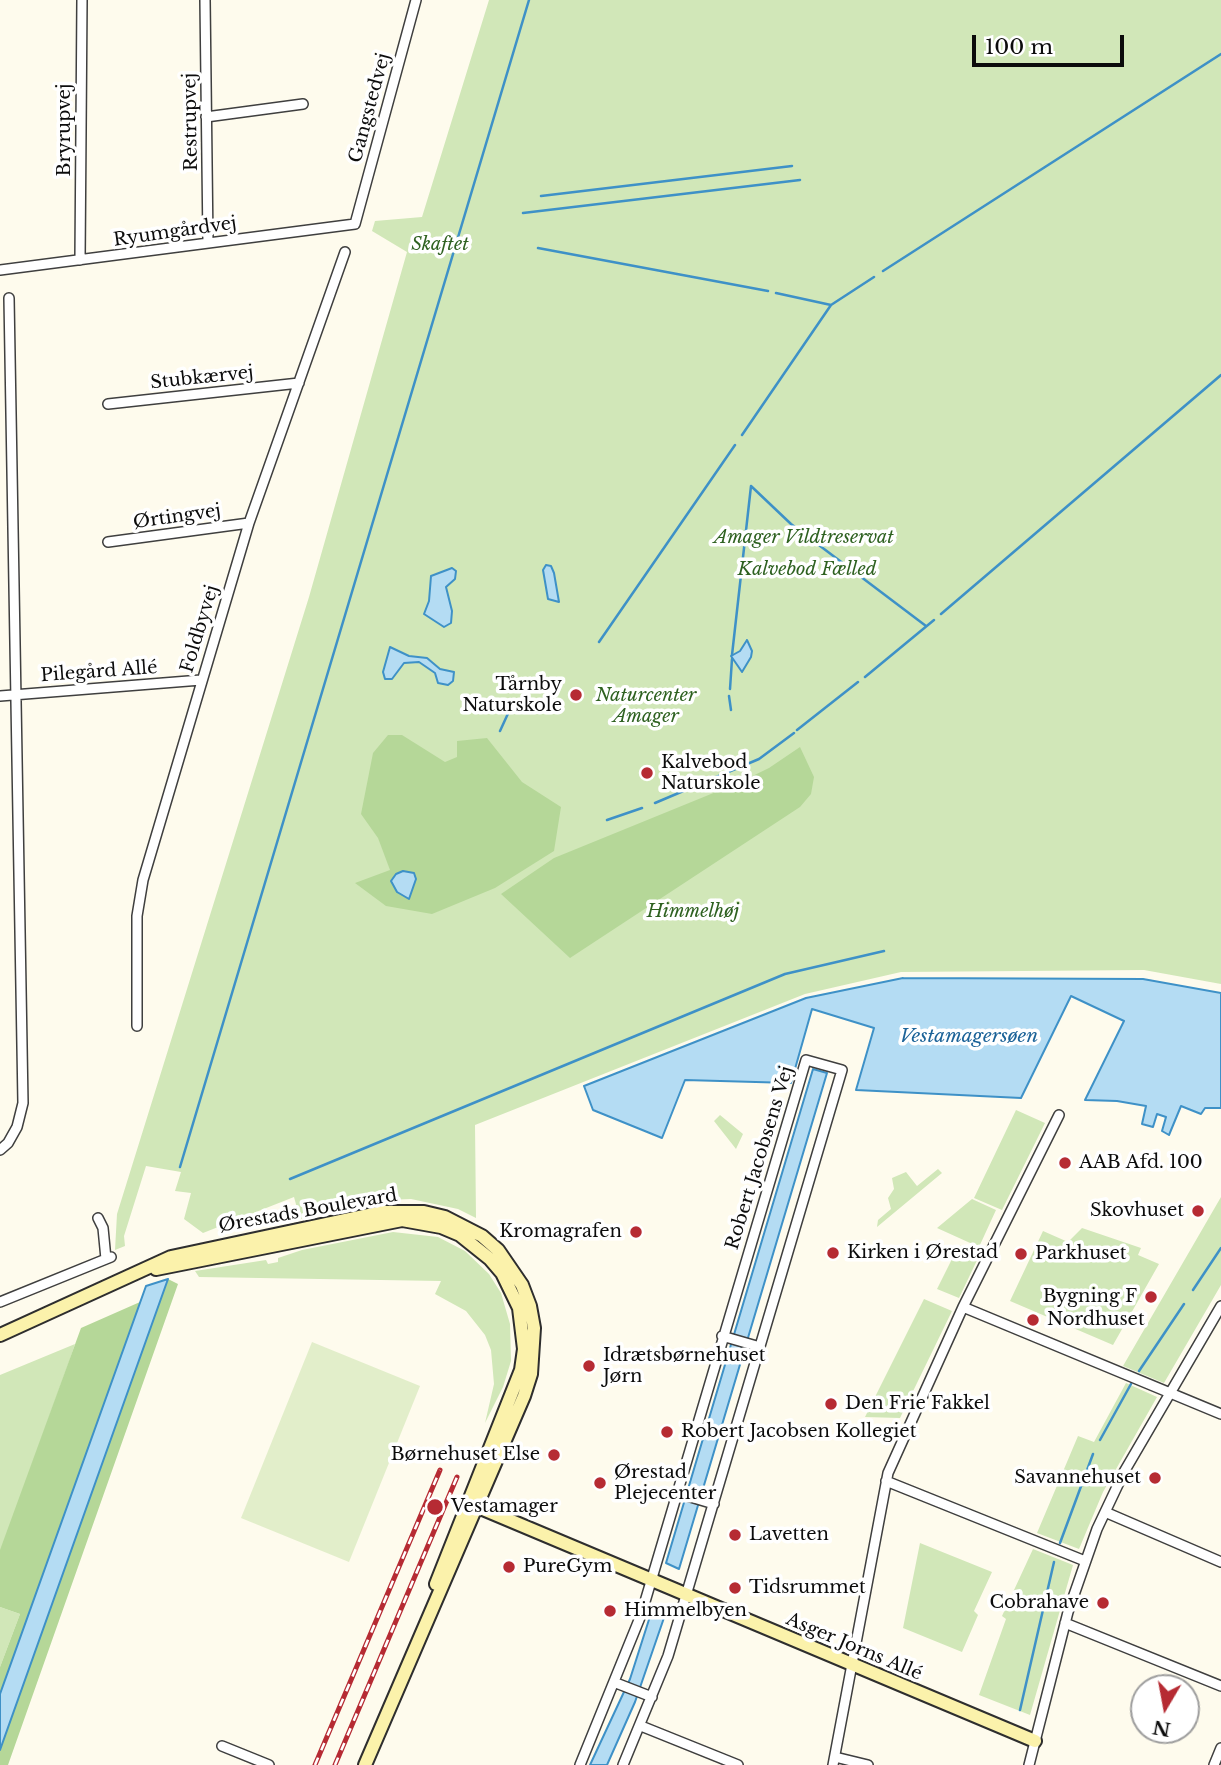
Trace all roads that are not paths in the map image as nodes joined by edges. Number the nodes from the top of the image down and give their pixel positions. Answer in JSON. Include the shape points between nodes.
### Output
{"nodes":[{"id":1,"x":82,"y":0,"type":"edge"},
{"id":2,"x":205,"y":0,"type":"edge"},
{"id":3,"x":416,"y":0,"type":"edge"},
{"id":4,"x":303,"y":104,"type":"dead end"},
{"id":5,"x":206,"y":117,"type":"junction"},
{"id":6,"x":355,"y":224,"type":"joint"},
{"id":7,"x":208,"y":243,"type":"junction"},
{"id":8,"x":345,"y":252,"type":"dead end"},
{"id":9,"x":80,"y":260,"type":"junction"},
{"id":10,"x":0,"y":270,"type":"edge"},
{"id":11,"x":9,"y":298,"type":"dead end"},
{"id":12,"x":299,"y":383,"type":"junction"},
{"id":13,"x":108,"y":404,"type":"dead end"},
{"id":14,"x":249,"y":523,"type":"junction"},
{"id":15,"x":108,"y":542,"type":"dead end"},
{"id":16,"x":201,"y":680,"type":"junction"},
{"id":17,"x":17,"y":694,"type":"junction"},
{"id":18,"x":0,"y":696,"type":"edge"},
{"id":19,"x":137,"y":1026,"type":"dead end"},
{"id":20,"x":1059,"y":1115,"type":"dead end"},
{"id":21,"x":0,"y":1150,"type":"edge"},
{"id":22,"x":98,"y":1218,"type":"dead end"},
{"id":23,"x":0,"y":1302,"type":"edge"},
{"id":24,"x":1221,"y":1306,"type":"edge"},
{"id":25,"x":963,"y":1307,"type":"junction"},
{"id":26,"x":0,"y":1335,"type":"edge"},
{"id":27,"x":725,"y":1337,"type":"junction"},
{"id":28,"x":755,"y":1345,"type":"junction"},
{"id":29,"x":1170,"y":1393,"type":"junction"},
{"id":30,"x":1221,"y":1414,"type":"edge"},
{"id":31,"x":886,"y":1481,"type":"junction"},
{"id":32,"x":677,"y":1493,"type":"junction"},
{"id":33,"x":472,"y":1504,"type":"junction"},
{"id":34,"x":713,"y":1504,"type":"junction"},
{"id":35,"x":1105,"y":1513,"type":"junction"},
{"id":36,"x":1085,"y":1561,"type":"junction"},
{"id":37,"x":1221,"y":1562,"type":"edge"},
{"id":38,"x":652,"y":1581,"type":"junction"},
{"id":39,"x":686,"y":1596,"type":"junction"},
{"id":40,"x":1065,"y":1623,"type":"junction"},
{"id":41,"x":853,"y":1666,"type":"junction"},
{"id":42,"x":620,"y":1684,"type":"junction"},
{"id":43,"x":1221,"y":1686,"type":"edge"},
{"id":44,"x":652,"y":1697,"type":"junction"},
{"id":45,"x":641,"y":1726,"type":"junction"},
{"id":46,"x":1035,"y":1741,"type":"junction"},
{"id":47,"x":222,"y":1746,"type":"dead end"},
{"id":48,"x":1221,"y":1748,"type":"edge"},
{"id":49,"x":834,"y":1761,"type":"edge"},
{"id":50,"x":269,"y":1765,"type":"edge"},
{"id":51,"x":365,"y":1765,"type":"edge"},
{"id":52,"x":580,"y":1765,"type":"edge"},
{"id":53,"x":623,"y":1765,"type":"edge"},
{"id":54,"x":738,"y":1765,"type":"edge"},
{"id":55,"x":868,"y":1765,"type":"edge"},
{"id":56,"x":1029,"y":1765,"type":"edge"},
{"id":57,"x":1214,"y":1765,"type":"edge"}],
"edges":[{"from":1,"to":9,"type":"street","name":"Bryrupvej"},
{"from":2,"to":5,"type":"street","name":"Restrupvej"},
{"from":3,"to":6,"type":"street","name":"Gangstedvej"},
{"from":4,"to":5,"type":"street"},
{"from":5,"to":7,"type":"street","name":"Restrupvej"},
{"from":6,"to":7,"type":"street","name":"Ryumgårdvej"},
{"from":7,"to":9,"type":"street","name":"Ryumgårdvej"},
{"from":8,"to":12,"type":"street","name":"Foldbyvej"},
{"from":9,"to":10,"type":"street","name":"Ryumgårdvej"},
{"from":11,"to":17,"type":"street"},
{"from":12,"to":13,"type":"street","name":"Stubkærvej"},
{"from":12,"to":14,"type":"street","name":"Foldbyvej"},
{"from":14,"to":15,"type":"street","name":"Ørtingvej"},
{"from":14,"to":16,"type":"street","name":"Foldbyvej"},
{"from":16,"to":17,"type":"street","name":"Pilegård Allé"},
{"from":16,"to":19,"type":"street","name":"Foldbyvej","via":[[143,880],[137,916]]},
{"from":17,"to":18,"type":"street","name":"Pilegård Allé"},
{"from":17,"to":21,"type":"street","via":[[23,1103],[17,1127]]},
{"from":20,"to":25,"type":"street"},
{"from":22,"to":23,"type":"street","via":[[108,1258]]},
{"from":24,"to":29,"type":"street"},
{"from":25,"to":29,"type":"street"},
{"from":25,"to":31,"type":"street"},
{"from":26,"to":33,"type":"street","name":"Ørestads Boulevard","via":[[154,1263],[403,1210],[445,1217],[482,1236],[511,1266],[530,1306],[534,1340],[524,1396]]},
{"from":27,"to":28,"type":"street"},
{"from":27,"to":28,"type":"street","name":"Robert Jacobsens Vej","via":[[806,1060],[842,1070]]},
{"from":27,"to":32,"type":"street","name":"Robert Jacobsens Vej"},
{"from":28,"to":34,"type":"street","name":"Robert Jacobsens Vej"},
{"from":29,"to":30,"type":"street"},
{"from":29,"to":35,"type":"street"},
{"from":31,"to":36,"type":"street"},
{"from":31,"to":41,"type":"street"},
{"from":32,"to":34,"type":"street"},
{"from":32,"to":38,"type":"street","name":"Robert Jacobsens Vej"},
{"from":33,"to":38,"type":"street","name":"Asger Jorns Allé"},
{"from":33,"to":51,"type":"street","name":"Ørestads Boulevard"},
{"from":34,"to":39,"type":"street","name":"Robert Jacobsens Vej"},
{"from":35,"to":36,"type":"street"},
{"from":35,"to":37,"type":"street"},
{"from":36,"to":40,"type":"street"},
{"from":38,"to":39,"type":"street","name":"Asger Jorns Allé"},
{"from":38,"to":42,"type":"street","name":"Robert Jacobsens Vej"},
{"from":39,"to":41,"type":"street","name":"Asger Jorns Allé"},
{"from":39,"to":44,"type":"street","name":"Robert Jacobsens Vej"},
{"from":40,"to":43,"type":"street"},
{"from":40,"to":46,"type":"street"},
{"from":41,"to":46,"type":"street","name":"Asger Jorns Allé"},
{"from":41,"to":49,"type":"street"},
{"from":42,"to":44,"type":"street"},
{"from":42,"to":52,"type":"street","name":"Robert Jacobsens Vej"},
{"from":44,"to":45,"type":"street","name":"Robert Jacobsens Vej"},
{"from":45,"to":53,"type":"street","name":"Robert Jacobsens Vej"},
{"from":45,"to":54,"type":"street"},
{"from":46,"to":56,"type":"street"},
{"from":47,"to":50,"type":"street"},
{"from":48,"to":57,"type":"street"},
{"from":49,"to":55,"type":"street"}]}
